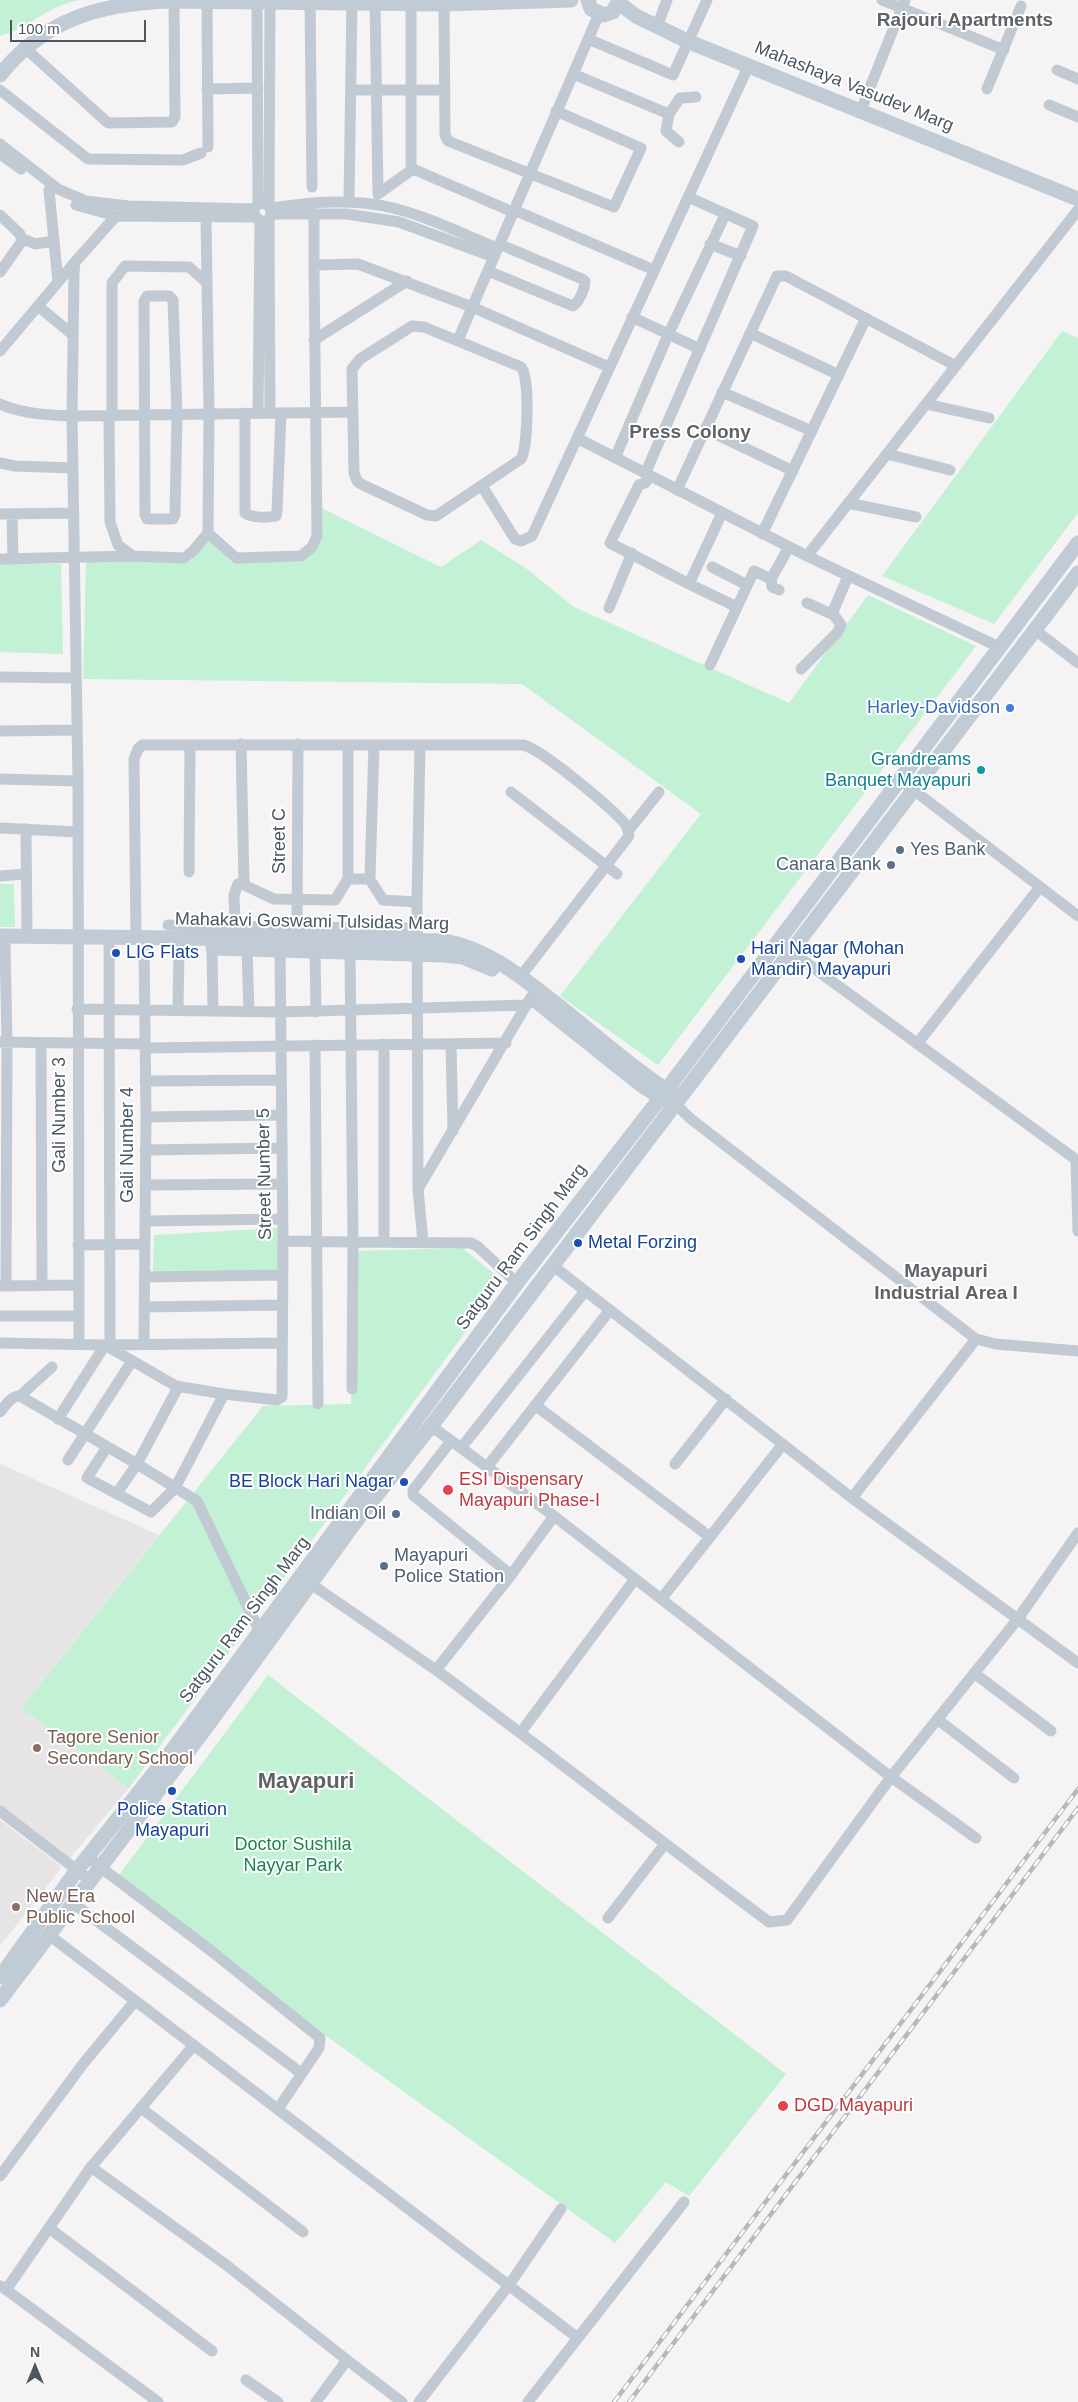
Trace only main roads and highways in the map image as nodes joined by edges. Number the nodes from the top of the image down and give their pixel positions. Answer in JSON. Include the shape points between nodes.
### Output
{"nodes":[{"id":1,"x":571,"y":0,"type":"edge"},
{"id":2,"x":588,"y":0,"type":"edge"},
{"id":3,"x":165,"y":1,"type":"edge"},
{"id":4,"x":206,"y":1,"type":"edge"},
{"id":5,"x":264,"y":1,"type":"edge"},
{"id":6,"x":310,"y":1,"type":"edge"},
{"id":7,"x":352,"y":1,"type":"edge"},
{"id":8,"x":375,"y":1,"type":"edge"},
{"id":9,"x":507,"y":1,"type":"edge"},
{"id":10,"x":544,"y":1,"type":"edge"},
{"id":11,"x":411,"y":2,"type":"edge"},
{"id":12,"x":619,"y":2,"type":"edge"},
{"id":13,"x":0,"y":75,"type":"edge"},
{"id":14,"x":1078,"y":199,"type":"edge"},
{"id":15,"x":1078,"y":542,"type":"edge"},
{"id":16,"x":1078,"y":573,"type":"edge"},
{"id":17,"x":206,"y":937,"type":"junction"},
{"id":18,"x":297,"y":938,"type":"junction"},
{"id":19,"x":2,"y":940,"type":"edge"},
{"id":20,"x":77,"y":941,"type":"junction"},
{"id":21,"x":417,"y":941,"type":"junction"},
{"id":22,"x":140,"y":942,"type":"junction"},
{"id":23,"x":671,"y":1100,"type":"junction"},
{"id":24,"x":0,"y":1977,"type":"edge"},
{"id":25,"x":0,"y":2000,"type":"edge"}],
"edges":[{"from":1,"to":10,"type":"main road"},
{"from":2,"to":12,"type":"main road","via":[[591,9],[599,14],[613,12]]},
{"from":3,"to":4,"type":"main road"},
{"from":3,"to":13,"type":"main road","via":[[112,6],[85,14],[24,47]]},
{"from":4,"to":5,"type":"main road"},
{"from":5,"to":6,"type":"main road"},
{"from":6,"to":7,"type":"main road"},
{"from":7,"to":8,"type":"main road"},
{"from":8,"to":11,"type":"main road"},
{"from":9,"to":10,"type":"main road"},
{"from":9,"to":11,"type":"main road"},
{"from":12,"to":14,"type":"main road","name":"Mahashaya Vasudev Marg","via":[[636,16],[687,41]]},
{"from":15,"to":23,"type":"main road","name":"Satguru Ram Singh Marg","via":[[778,941]]},
{"from":16,"to":23,"type":"main road","name":"Satguru Ram Singh Marg","via":[[792,952]]},
{"from":17,"to":18,"type":"main road","name":"Mahakavi Goswami Tulsidas Marg"},
{"from":17,"to":18,"type":"main road","name":"Mahakavi Goswami Tulsidas Marg","via":[[247,949],[280,950]]},
{"from":17,"to":22,"type":"main road","name":"Mahakavi Goswami Tulsidas Marg"},
{"from":17,"to":22,"type":"main road","name":"Mahakavi Goswami Tulsidas Marg","via":[[179,947]]},
{"from":18,"to":21,"type":"main road","name":"Mahakavi Goswami Tulsidas Marg"},
{"from":18,"to":21,"type":"main road","name":"Mahakavi Goswami Tulsidas Marg","via":[[315,951],[350,952]]},
{"from":19,"to":20,"type":"main road","name":"Mahakavi Goswami Tulsidas Marg"},
{"from":19,"to":20,"type":"main road","name":"Mahakavi Goswami Tulsidas Marg","via":[[27,937]]},
{"from":20,"to":22,"type":"main road","name":"Mahakavi Goswami Tulsidas Marg"},
{"from":20,"to":22,"type":"main road","name":"Mahakavi Goswami Tulsidas Marg","via":[[109,946]]},
{"from":21,"to":23,"type":"main road","name":"Mahakavi Goswami Tulsidas Marg","via":[[454,956],[483,963],[500,973],[529,1001],[641,1084]]},
{"from":21,"to":23,"type":"main road","name":"Mahakavi Goswami Tulsidas Marg","via":[[445,941],[470,947],[493,958],[521,976]]},
{"from":23,"to":24,"type":"main road","name":"Satguru Ram Singh Marg","via":[[517,1284],[171,1752],[77,1870]]},
{"from":23,"to":25,"type":"main road","name":"Satguru Ram Singh Marg","via":[[552,1265],[353,1525],[208,1725]]}]}
